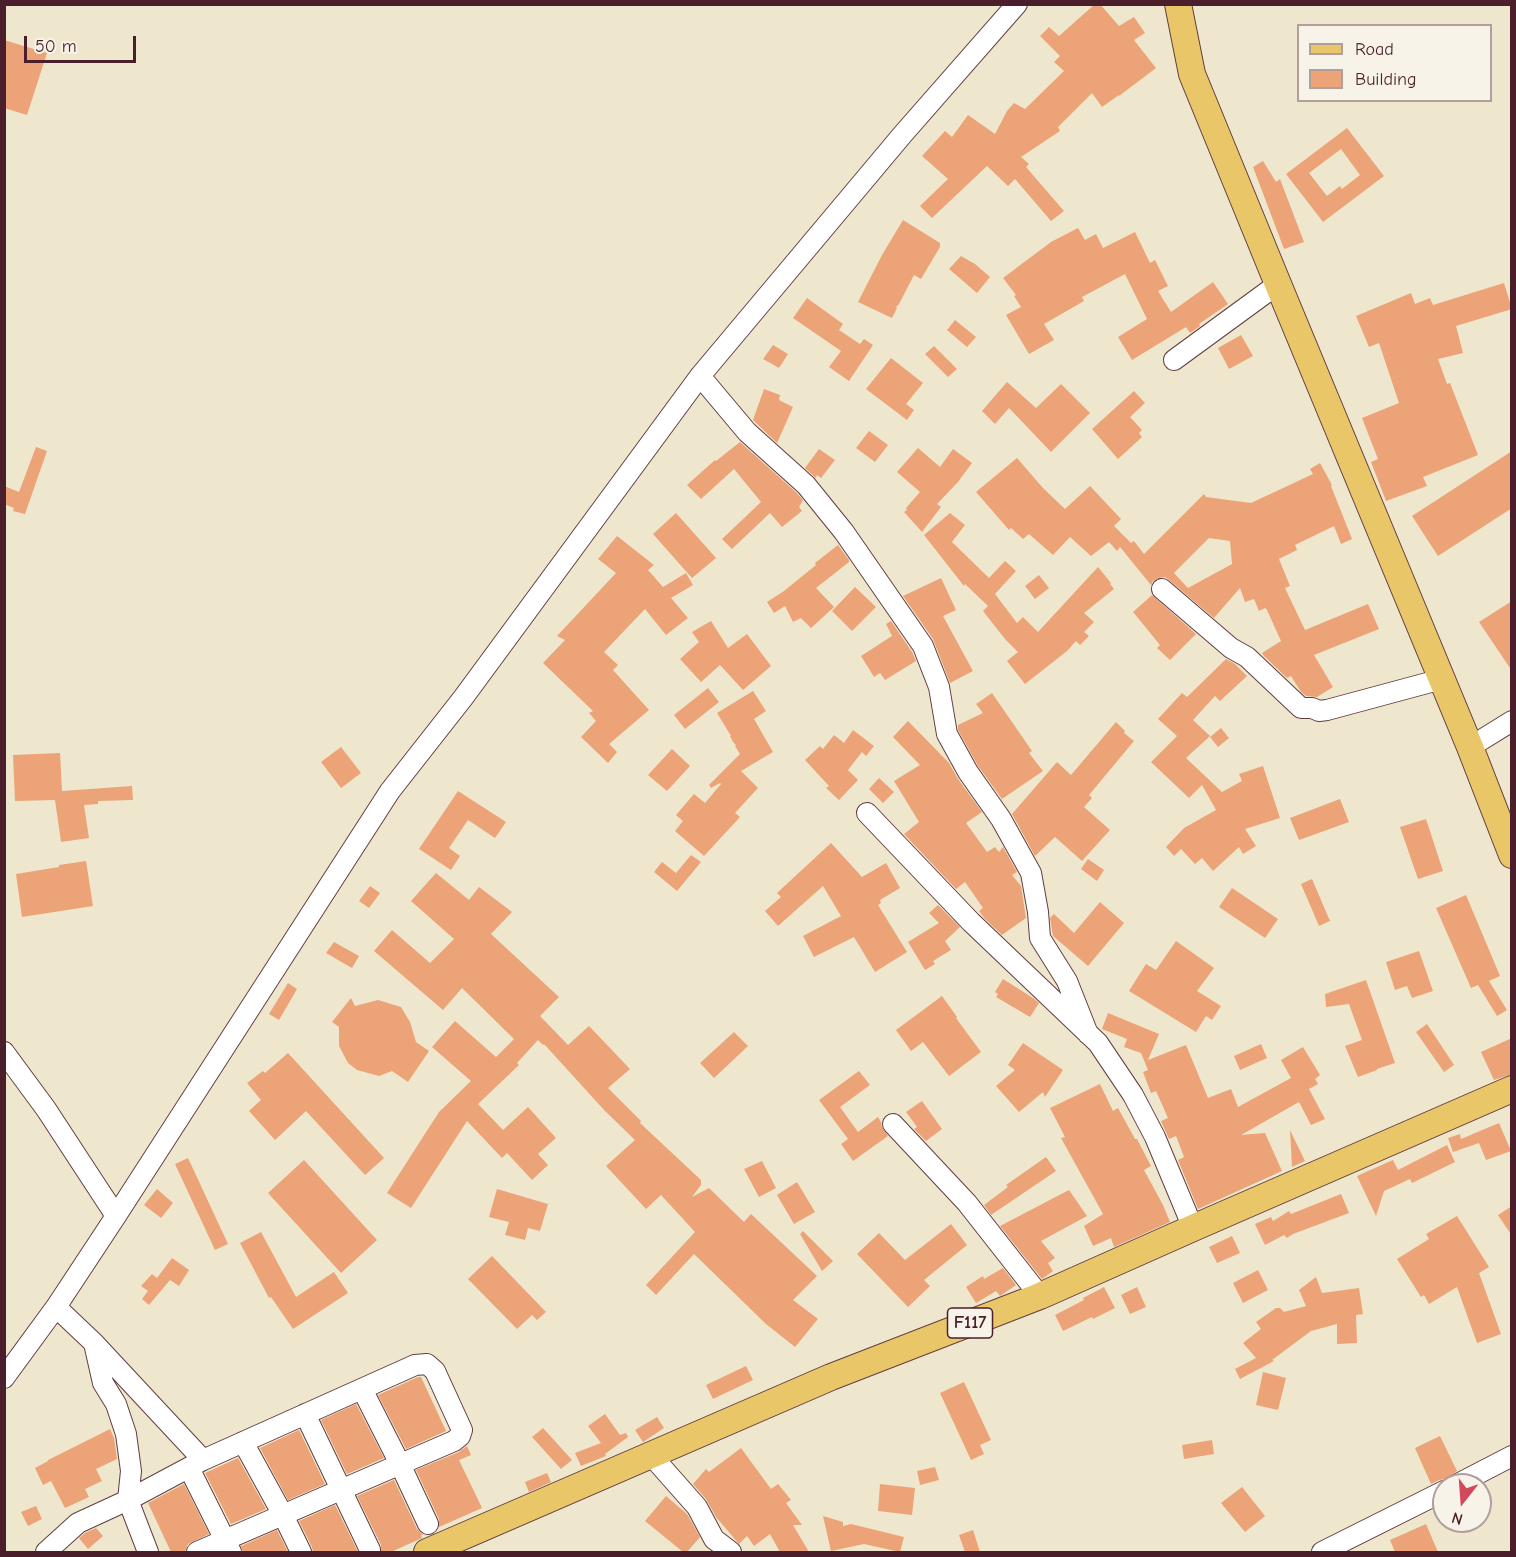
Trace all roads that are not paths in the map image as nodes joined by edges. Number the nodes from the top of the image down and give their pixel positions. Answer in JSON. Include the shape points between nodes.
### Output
{"nodes":[{"id":1,"x":1017,"y":4,"type":"edge"},
{"id":2,"x":1178,"y":4,"type":"edge"},
{"id":3,"x":1278,"y":284,"type":"junction"},
{"id":4,"x":1174,"y":360,"type":"dead end"},
{"id":5,"x":700,"y":376,"type":"junction"},
{"id":6,"x":1162,"y":589,"type":"dead end"},
{"id":7,"x":1442,"y":679,"type":"junction"},
{"id":8,"x":1512,"y":721,"type":"edge"},
{"id":9,"x":1470,"y":747,"type":"junction"},
{"id":10,"x":867,"y":813,"type":"dead end"},
{"id":11,"x":1512,"y":855,"type":"edge"},
{"id":12,"x":1088,"y":1034,"type":"junction"},
{"id":13,"x":4,"y":1052,"type":"edge"},
{"id":14,"x":1512,"y":1089,"type":"edge"},
{"id":15,"x":893,"y":1124,"type":"dead end"},
{"id":16,"x":116,"y":1216,"type":"junction"},
{"id":17,"x":1193,"y":1228,"type":"junction"},
{"id":18,"x":1040,"y":1296,"type":"junction"},
{"id":19,"x":56,"y":1307,"type":"junction"},
{"id":20,"x":94,"y":1343,"type":"junction"},
{"id":21,"x":4,"y":1378,"type":"edge"},
{"id":22,"x":362,"y":1389,"type":"junction"},
{"id":23,"x":304,"y":1414,"type":"junction"},
{"id":24,"x":243,"y":1442,"type":"junction"},
{"id":25,"x":651,"y":1455,"type":"junction"},
{"id":26,"x":1512,"y":1456,"type":"edge"},
{"id":27,"x":196,"y":1464,"type":"junction"},
{"id":28,"x":400,"y":1464,"type":"junction"},
{"id":29,"x":1479,"y":1473,"type":"edge"},
{"id":30,"x":341,"y":1490,"type":"junction"},
{"id":31,"x":1432,"y":1497,"type":"edge"},
{"id":32,"x":128,"y":1500,"type":"junction"},
{"id":33,"x":283,"y":1515,"type":"junction"},
{"id":34,"x":428,"y":1524,"type":"dead end"},
{"id":35,"x":229,"y":1546,"type":"edge"},
{"id":36,"x":370,"y":1550,"type":"dead end"},
{"id":37,"x":46,"y":1552,"type":"edge"},
{"id":38,"x":148,"y":1552,"type":"edge"},
{"id":39,"x":197,"y":1552,"type":"edge"},
{"id":40,"x":301,"y":1552,"type":"edge"},
{"id":41,"x":427,"y":1552,"type":"edge"},
{"id":42,"x":731,"y":1552,"type":"edge"},
{"id":43,"x":1322,"y":1552,"type":"edge"}],
"edges":[{"from":1,"to":5,"type":"street"},
{"from":2,"to":3,"type":"main road","via":[[1192,74]]},
{"from":3,"to":4,"type":"street"},
{"from":3,"to":7,"type":"main road"},
{"from":5,"to":12,"type":"street","via":[[747,432],[806,485],[924,646],[939,687],[947,734],[1031,873],[1040,938],[1067,981]]},
{"from":5,"to":16,"type":"street","via":[[390,791]]},
{"from":6,"to":7,"type":"street","via":[[1247,657],[1301,708],[1326,710]]},
{"from":7,"to":9,"type":"main road"},
{"from":8,"to":9,"type":"street"},
{"from":9,"to":11,"type":"main road"},
{"from":10,"to":12,"type":"street","via":[[971,922]]},
{"from":12,"to":17,"type":"street","via":[[1133,1095]]},
{"from":13,"to":16,"type":"street"},
{"from":14,"to":17,"type":"main road","number":"F117"},
{"from":15,"to":18,"type":"street","via":[[967,1203]]},
{"from":16,"to":19,"type":"street"},
{"from":17,"to":18,"type":"main road","number":"F117"},
{"from":18,"to":25,"type":"main road","number":"F117","via":[[831,1377]]},
{"from":19,"to":20,"type":"street"},
{"from":19,"to":21,"type":"street"},
{"from":20,"to":27,"type":"street"},
{"from":20,"to":32,"type":"street","via":[[103,1383],[116,1404],[126,1434],[131,1472]]},
{"from":22,"to":23,"type":"street"},
{"from":22,"to":28,"type":"street"},
{"from":22,"to":28,"type":"street","via":[[415,1365],[428,1364],[435,1371],[462,1430],[460,1436]]},
{"from":23,"to":24,"type":"street"},
{"from":23,"to":30,"type":"street"},
{"from":24,"to":27,"type":"street"},
{"from":24,"to":33,"type":"street"},
{"from":25,"to":41,"type":"main road","number":"F117"},
{"from":25,"to":42,"type":"street","via":[[697,1508],[714,1539]]},
{"from":26,"to":29,"type":"street"},
{"from":27,"to":32,"type":"street"},
{"from":27,"to":35,"type":"street"},
{"from":28,"to":30,"type":"street"},
{"from":28,"to":34,"type":"street"},
{"from":30,"to":33,"type":"street"},
{"from":30,"to":36,"type":"street"},
{"from":31,"to":43,"type":"street"},
{"from":32,"to":37,"type":"street","via":[[78,1523]]},
{"from":32,"to":38,"type":"street"},
{"from":33,"to":35,"type":"street"},
{"from":33,"to":40,"type":"street"},
{"from":35,"to":39,"type":"street"}]}
